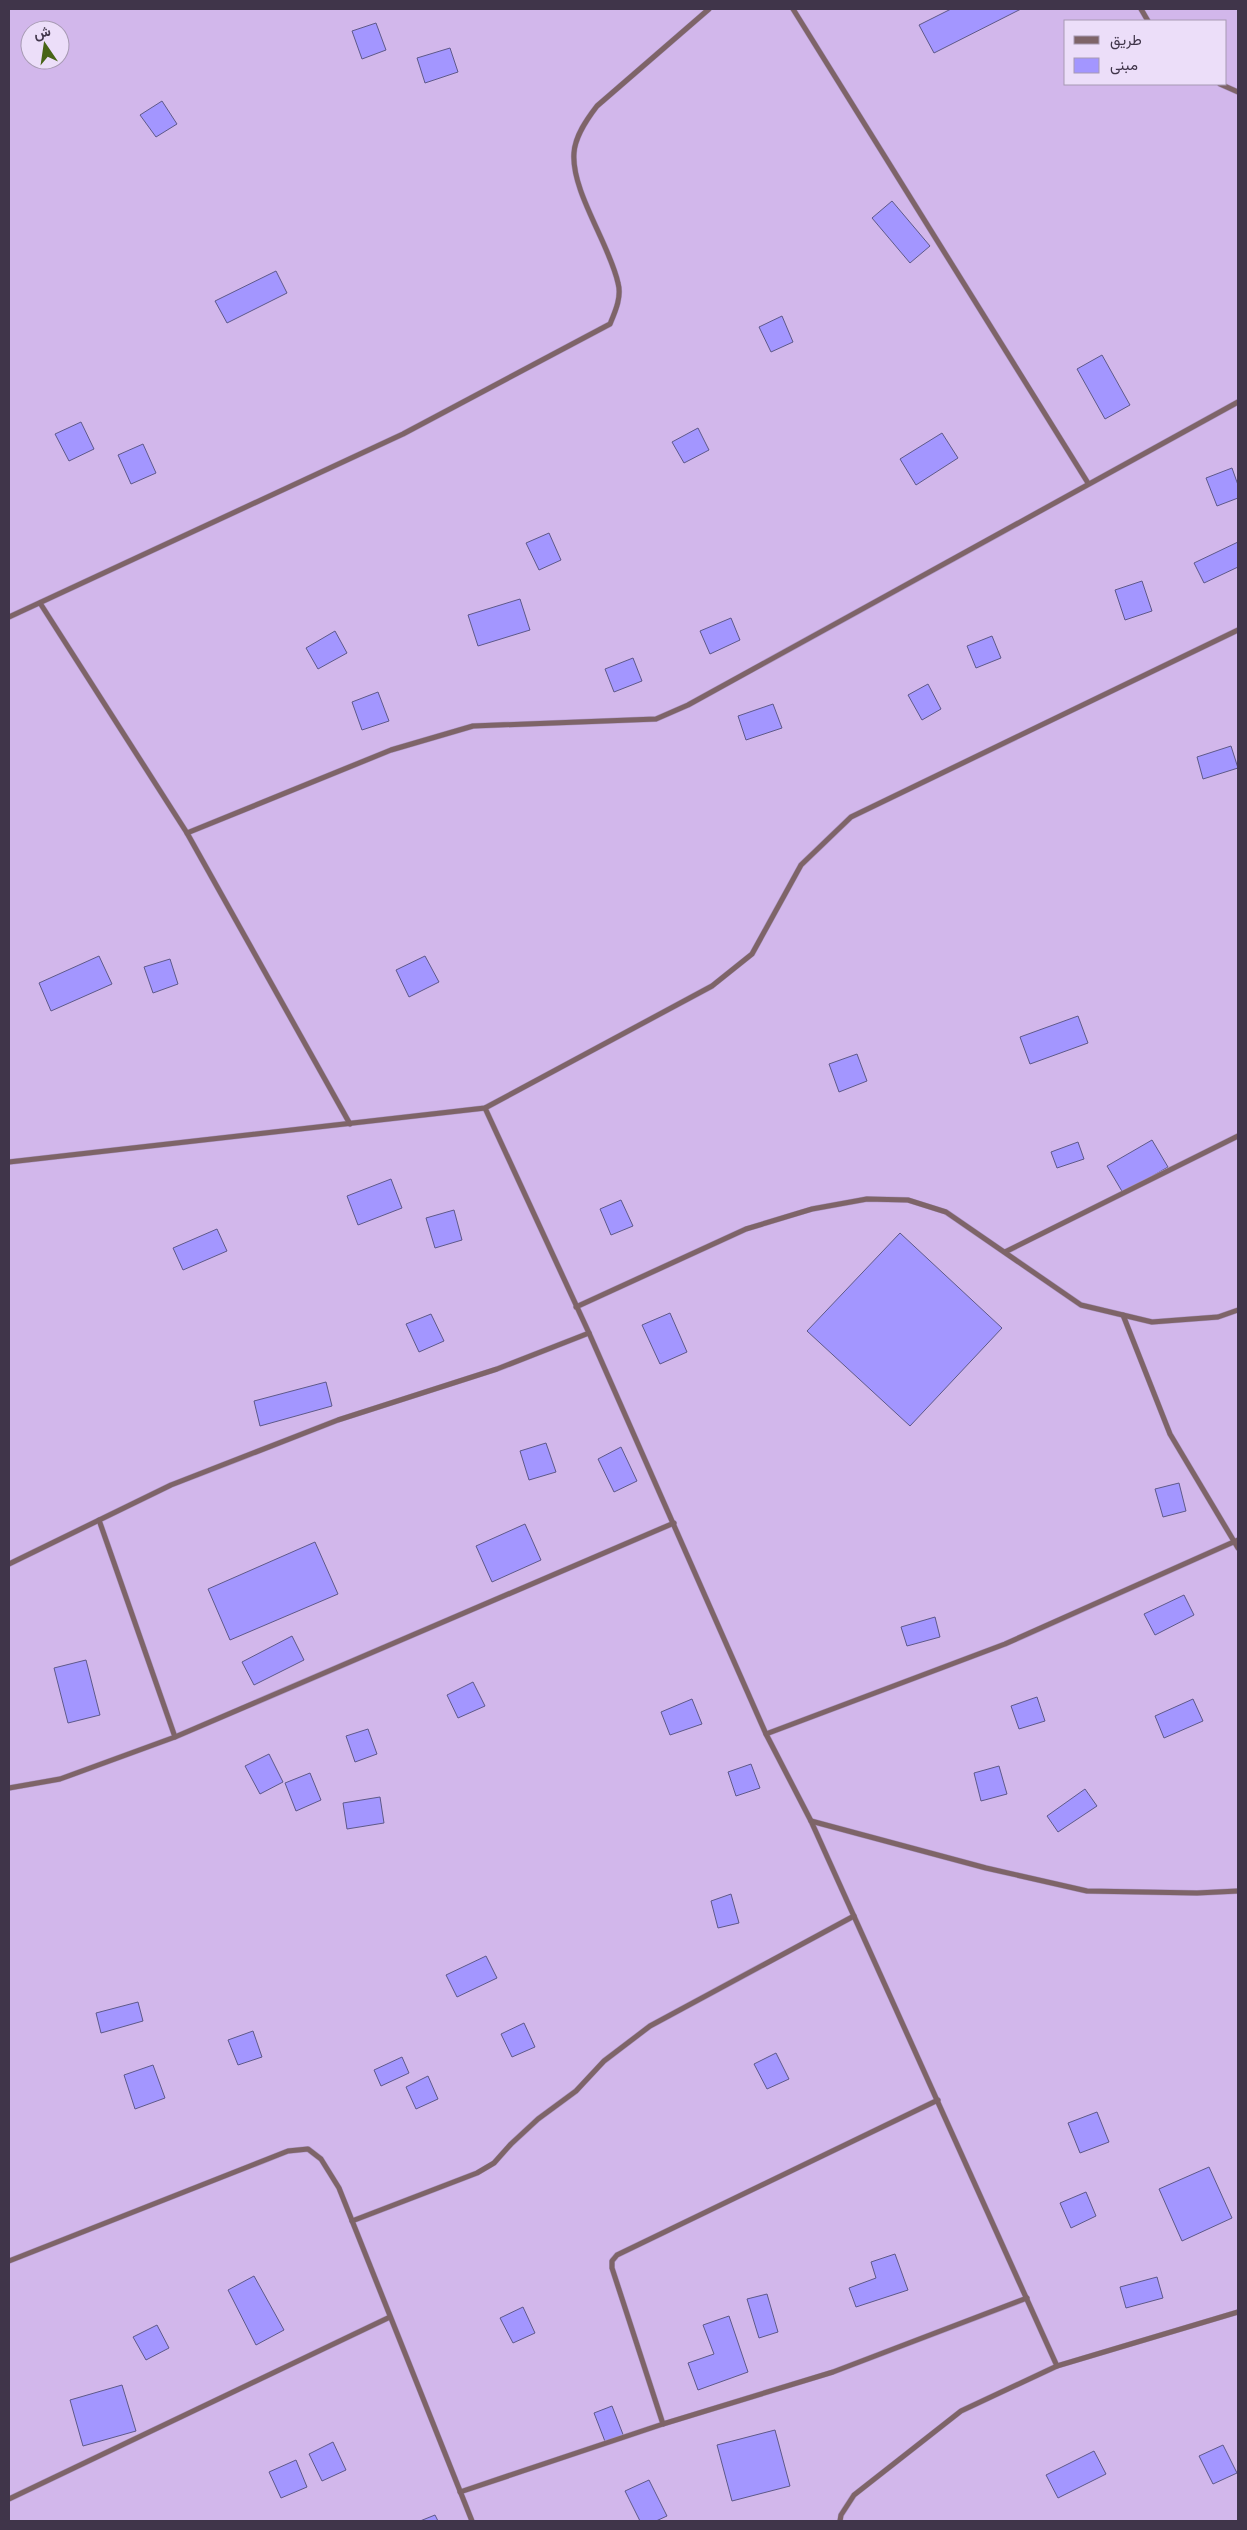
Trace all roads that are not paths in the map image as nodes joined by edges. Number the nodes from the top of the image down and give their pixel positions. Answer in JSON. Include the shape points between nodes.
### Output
{"nodes":[{"id":1,"x":709,"y":9,"type":"edge"},
{"id":2,"x":794,"y":9,"type":"edge"},
{"id":3,"x":1141,"y":9,"type":"edge"},
{"id":4,"x":1147,"y":20,"type":"edge"},
{"id":5,"x":1222,"y":85,"type":"edge"},
{"id":6,"x":1238,"y":92,"type":"edge"},
{"id":7,"x":1238,"y":402,"type":"edge"},
{"id":8,"x":1088,"y":483,"type":"junction"},
{"id":9,"x":40,"y":604,"type":"junction"},
{"id":10,"x":9,"y":616,"type":"edge"},
{"id":11,"x":1238,"y":630,"type":"edge"},
{"id":12,"x":186,"y":833,"type":"junction"},
{"id":13,"x":485,"y":1108,"type":"junction"},
{"id":14,"x":350,"y":1124,"type":"junction"},
{"id":15,"x":1238,"y":1136,"type":"edge"},
{"id":16,"x":9,"y":1162,"type":"edge"},
{"id":17,"x":1005,"y":1252,"type":"junction"},
{"id":18,"x":576,"y":1307,"type":"junction"},
{"id":19,"x":1238,"y":1310,"type":"edge"},
{"id":20,"x":1123,"y":1315,"type":"junction"},
{"id":21,"x":589,"y":1333,"type":"junction"},
{"id":22,"x":99,"y":1520,"type":"junction"},
{"id":23,"x":674,"y":1523,"type":"junction"},
{"id":24,"x":1236,"y":1541,"type":"edge"},
{"id":25,"x":1238,"y":1548,"type":"edge"},
{"id":26,"x":9,"y":1564,"type":"edge"},
{"id":27,"x":766,"y":1734,"type":"junction"},
{"id":28,"x":175,"y":1737,"type":"junction"},
{"id":29,"x":9,"y":1788,"type":"edge"},
{"id":30,"x":810,"y":1821,"type":"junction"},
{"id":31,"x":1238,"y":1891,"type":"edge"},
{"id":32,"x":854,"y":1916,"type":"junction"},
{"id":33,"x":938,"y":2100,"type":"junction"},
{"id":34,"x":352,"y":2221,"type":"junction"},
{"id":35,"x":9,"y":2261,"type":"edge"},
{"id":36,"x":1026,"y":2298,"type":"junction"},
{"id":37,"x":1238,"y":2312,"type":"edge"},
{"id":38,"x":390,"y":2317,"type":"junction"},
{"id":39,"x":1057,"y":2366,"type":"junction"},
{"id":40,"x":663,"y":2424,"type":"junction"},
{"id":41,"x":460,"y":2492,"type":"junction"},
{"id":42,"x":9,"y":2499,"type":"edge"},
{"id":43,"x":472,"y":2521,"type":"edge"},
{"id":44,"x":840,"y":2521,"type":"edge"}],
"edges":[{"from":1,"to":9,"type":"street","via":[[597,106],[583,125],[574,152],[575,173],[619,285],[618,306],[610,324],[403,434]]},
{"from":2,"to":8,"type":"street"},
{"from":3,"to":4,"type":"street"},
{"from":5,"to":6,"type":"street"},
{"from":7,"to":8,"type":"street"},
{"from":8,"to":12,"type":"street","via":[[697,700],[656,719],[473,726],[391,750]]},
{"from":9,"to":10,"type":"street"},
{"from":9,"to":12,"type":"street"},
{"from":11,"to":13,"type":"street","via":[[851,817],[801,864],[752,954],[712,986]]},
{"from":12,"to":14,"type":"street"},
{"from":13,"to":14,"type":"street"},
{"from":13,"to":18,"type":"street"},
{"from":14,"to":16,"type":"street"},
{"from":15,"to":17,"type":"street"},
{"from":17,"to":18,"type":"street","via":[[946,1212],[908,1200],[867,1199],[812,1209],[746,1229]]},
{"from":17,"to":20,"type":"street","via":[[1081,1305]]},
{"from":18,"to":21,"type":"street"},
{"from":19,"to":20,"type":"street","via":[[1218,1317],[1152,1322]]},
{"from":20,"to":24,"type":"street","via":[[1170,1434]]},
{"from":21,"to":22,"type":"street","via":[[497,1370],[338,1420],[171,1485]]},
{"from":21,"to":23,"type":"street"},
{"from":22,"to":26,"type":"street"},
{"from":22,"to":28,"type":"street"},
{"from":23,"to":27,"type":"street"},
{"from":23,"to":28,"type":"street"},
{"from":24,"to":25,"type":"street"},
{"from":24,"to":27,"type":"street","via":[[1005,1644]]},
{"from":27,"to":30,"type":"street"},
{"from":28,"to":29,"type":"street","via":[[60,1779]]},
{"from":30,"to":31,"type":"street","via":[[1087,1891]]},
{"from":30,"to":32,"type":"street"},
{"from":32,"to":33,"type":"street"},
{"from":32,"to":34,"type":"street","via":[[650,2026],[604,2061],[494,2163],[477,2173]]},
{"from":33,"to":36,"type":"street"},
{"from":33,"to":40,"type":"street","via":[[617,2255],[612,2261],[612,2268]]},
{"from":34,"to":35,"type":"street","via":[[339,2188],[321,2159],[308,2149],[288,2151]]},
{"from":34,"to":38,"type":"street"},
{"from":36,"to":39,"type":"street"},
{"from":36,"to":40,"type":"street","via":[[834,2372]]},
{"from":37,"to":39,"type":"street"},
{"from":38,"to":41,"type":"street"},
{"from":38,"to":42,"type":"street"},
{"from":39,"to":44,"type":"street","via":[[961,2411],[854,2495]]},
{"from":40,"to":41,"type":"street"},
{"from":41,"to":43,"type":"street"}]}
